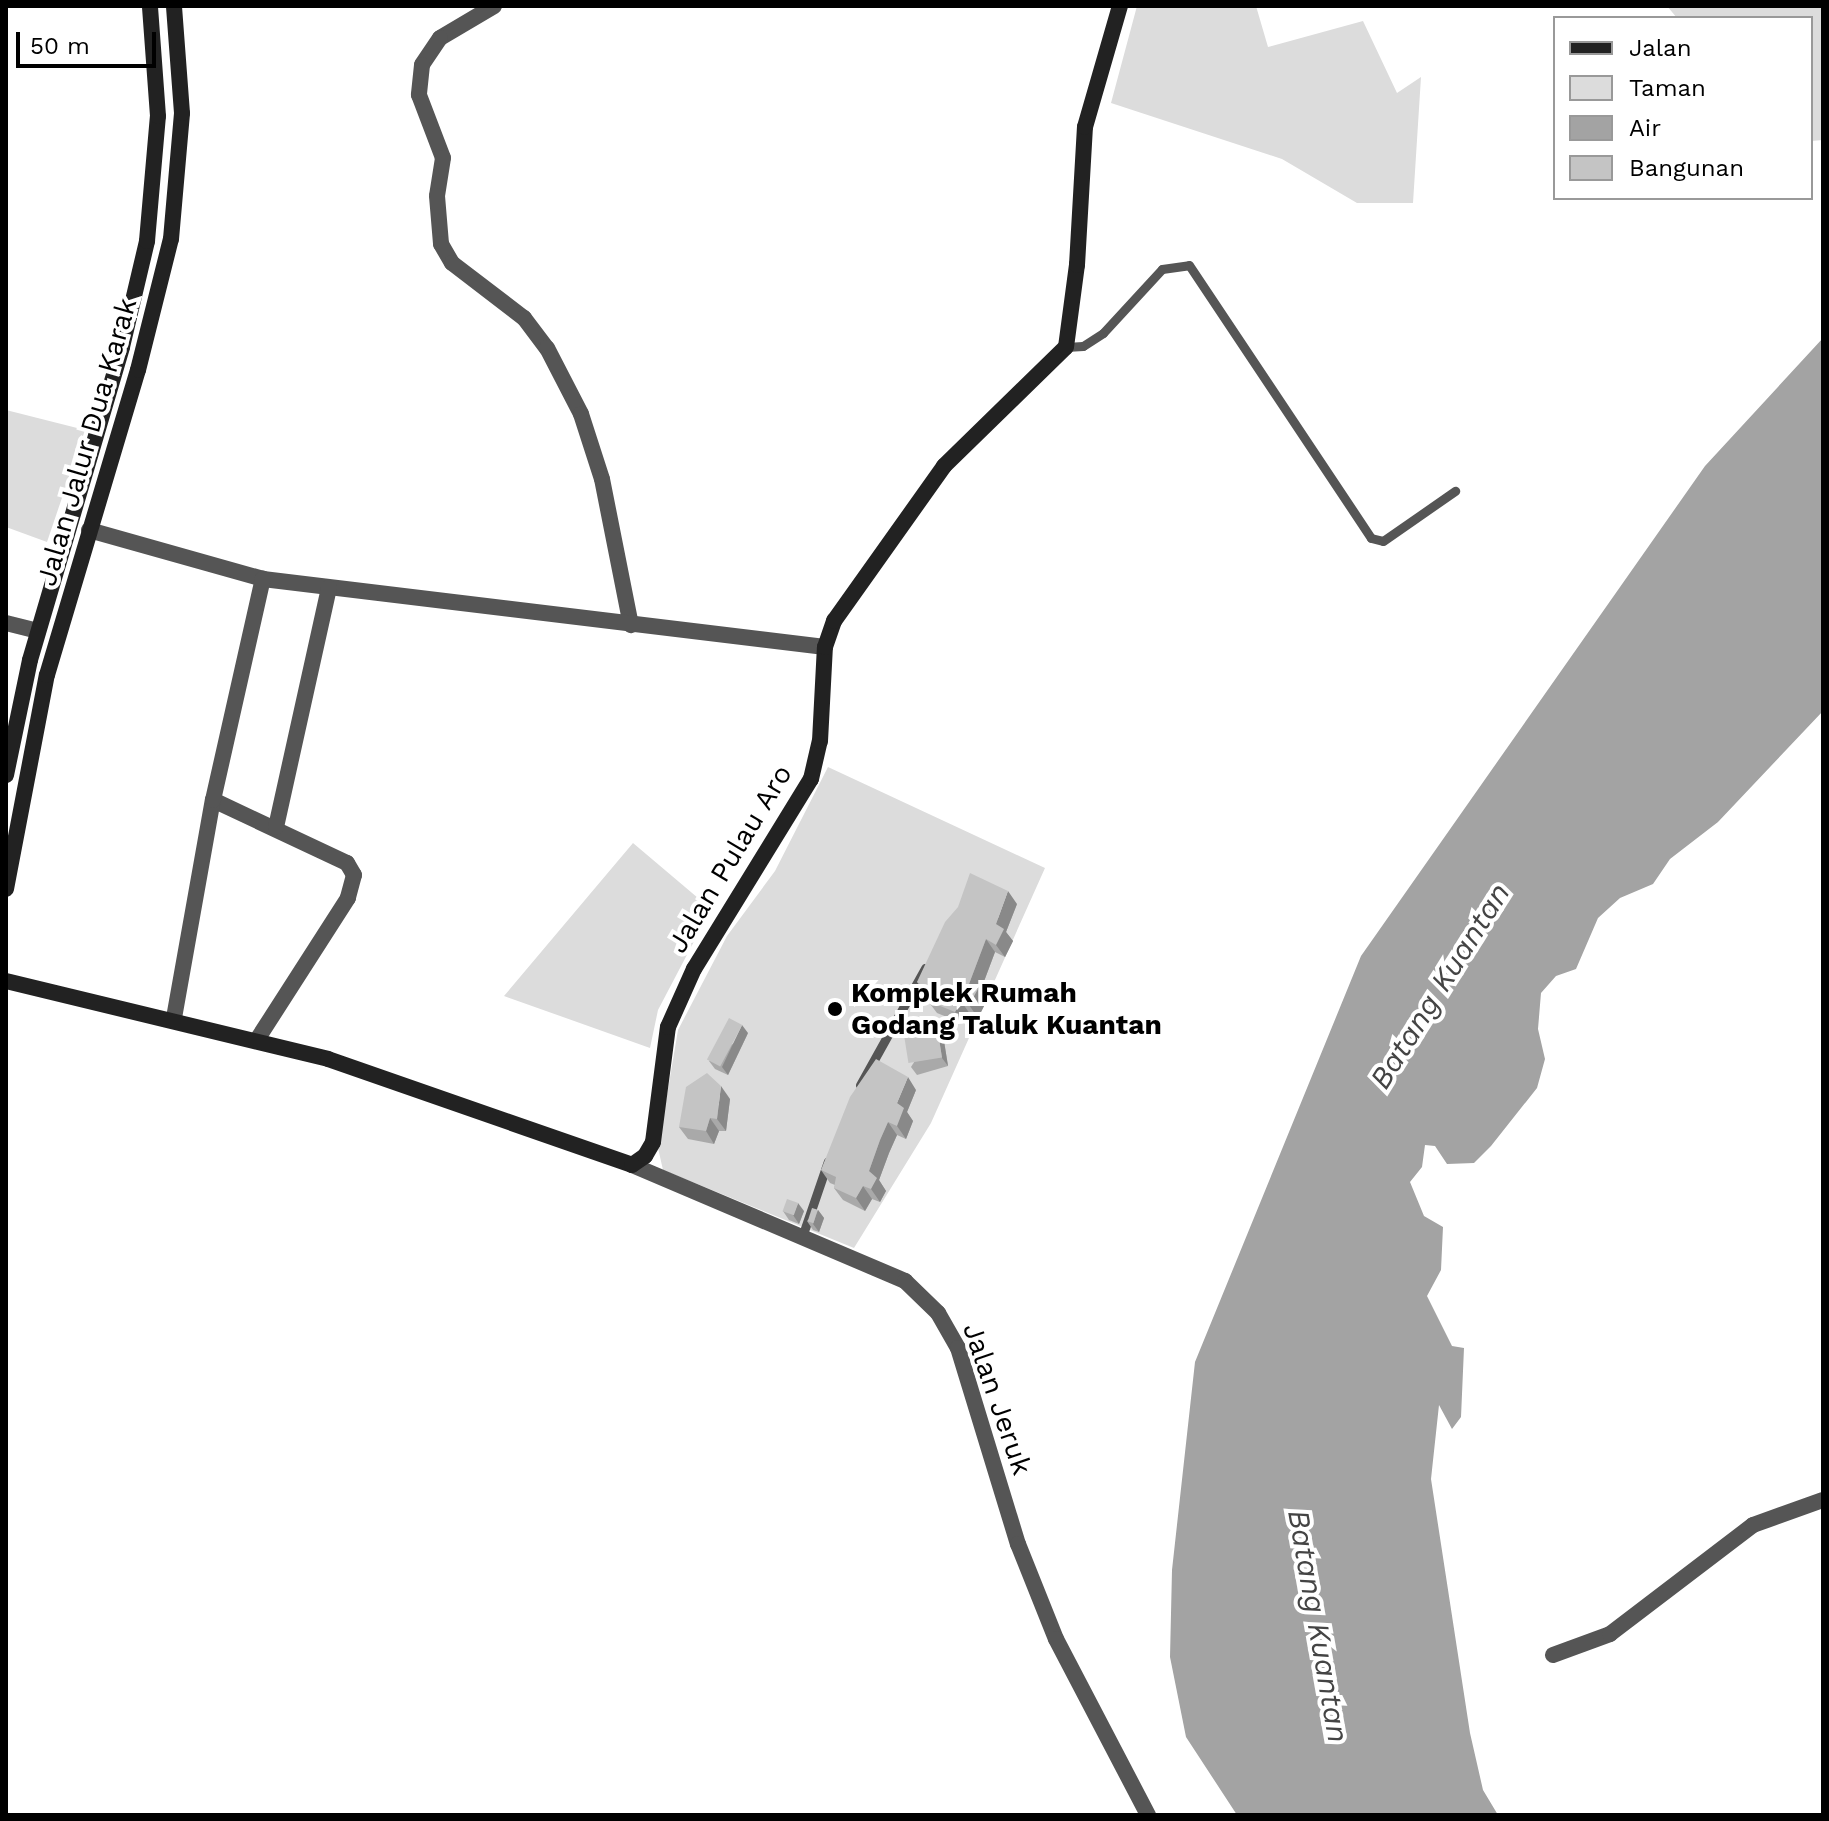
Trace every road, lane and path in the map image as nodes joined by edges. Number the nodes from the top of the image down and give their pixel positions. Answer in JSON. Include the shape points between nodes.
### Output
{"nodes":[{"id":1,"x":150,"y":6,"type":"edge"},
{"id":2,"x":174,"y":6,"type":"edge"},
{"id":3,"x":494,"y":6,"type":"edge"},
{"id":4,"x":1120,"y":6,"type":"edge"},
{"id":5,"x":1066,"y":347,"type":"junction"},
{"id":6,"x":1455,"y":491,"type":"dead end"},
{"id":7,"x":89,"y":530,"type":"junction"},
{"id":8,"x":263,"y":579,"type":"junction"},
{"id":9,"x":329,"y":588,"type":"junction"},
{"id":10,"x":6,"y":623,"type":"edge"},
{"id":11,"x":631,"y":625,"type":"junction"},
{"id":12,"x":38,"y":631,"type":"junction"},
{"id":13,"x":825,"y":647,"type":"junction"},
{"id":14,"x":6,"y":775,"type":"edge"},
{"id":15,"x":213,"y":800,"type":"junction"},
{"id":16,"x":276,"y":827,"type":"junction"},
{"id":17,"x":6,"y":889,"type":"edge"},
{"id":18,"x":933,"y":954,"type":"edge"},
{"id":19,"x":6,"y":981,"type":"edge"},
{"id":20,"x":174,"y":1018,"type":"junction"},
{"id":21,"x":257,"y":1040,"type":"junction"},
{"id":22,"x":854,"y":1098,"type":"edge"},
{"id":23,"x":832,"y":1151,"type":"edge"},
{"id":24,"x":632,"y":1165,"type":"junction"},
{"id":25,"x":802,"y":1237,"type":"junction"},
{"id":26,"x":1823,"y":1500,"type":"edge"},
{"id":27,"x":1553,"y":1655,"type":"dead end"},
{"id":28,"x":1148,"y":1815,"type":"edge"}],
"edges":[{"from":1,"to":12,"type":"street","name":"Jalan Jalur Dua Karak","via":[[158,116],[147,241],[122,347]]},
{"from":2,"to":7,"type":"street","name":"Jalan Jalur Dua Karak","via":[[182,113],[171,239]]},
{"from":3,"to":11,"type":"street","via":[[440,38],[422,65],[419,95],[443,158],[437,196],[441,244],[452,263],[524,318],[547,348],[581,414],[602,479]]},
{"from":4,"to":5,"type":"street","via":[[1085,127]]},
{"from":5,"to":6,"type":"lane","via":[[1083,346],[1103,333],[1162,269],[1189,265],[1371,538],[1383,541]]},
{"from":5,"to":13,"type":"street","name":"Jalan Pulau Aro","via":[[944,466],[856,583]]},
{"from":7,"to":8,"type":"street"},
{"from":7,"to":17,"type":"street","name":"Jalan Jalur Dua Karak","via":[[47,675]]},
{"from":8,"to":9,"type":"street"},
{"from":8,"to":15,"type":"street"},
{"from":9,"to":11,"type":"street"},
{"from":9,"to":16,"type":"street"},
{"from":10,"to":12,"type":"street"},
{"from":11,"to":13,"type":"street"},
{"from":12,"to":14,"type":"street","name":"Jalan Jalur Dua Karak"},
{"from":13,"to":24,"type":"street","name":"Jalan Pulau Aro","via":[[820,741],[811,779],[694,969],[668,1027],[653,1142]]},
{"from":15,"to":16,"type":"street"},
{"from":15,"to":20,"type":"street"},
{"from":16,"to":21,"type":"street","via":[[347,863],[353,886]]},
{"from":18,"to":22,"type":"lane"},
{"from":19,"to":20,"type":"street"},
{"from":20,"to":21,"type":"street"},
{"from":21,"to":24,"type":"street","via":[[328,1059]]},
{"from":23,"to":25,"type":"lane"},
{"from":24,"to":25,"type":"street","name":"Jalan Jeruk"},
{"from":25,"to":28,"type":"street","name":"Jalan Jeruk","via":[[905,1281],[938,1313],[958,1348],[1018,1544],[1056,1639]]},
{"from":26,"to":27,"type":"street","via":[[1753,1525],[1610,1634]]}]}
